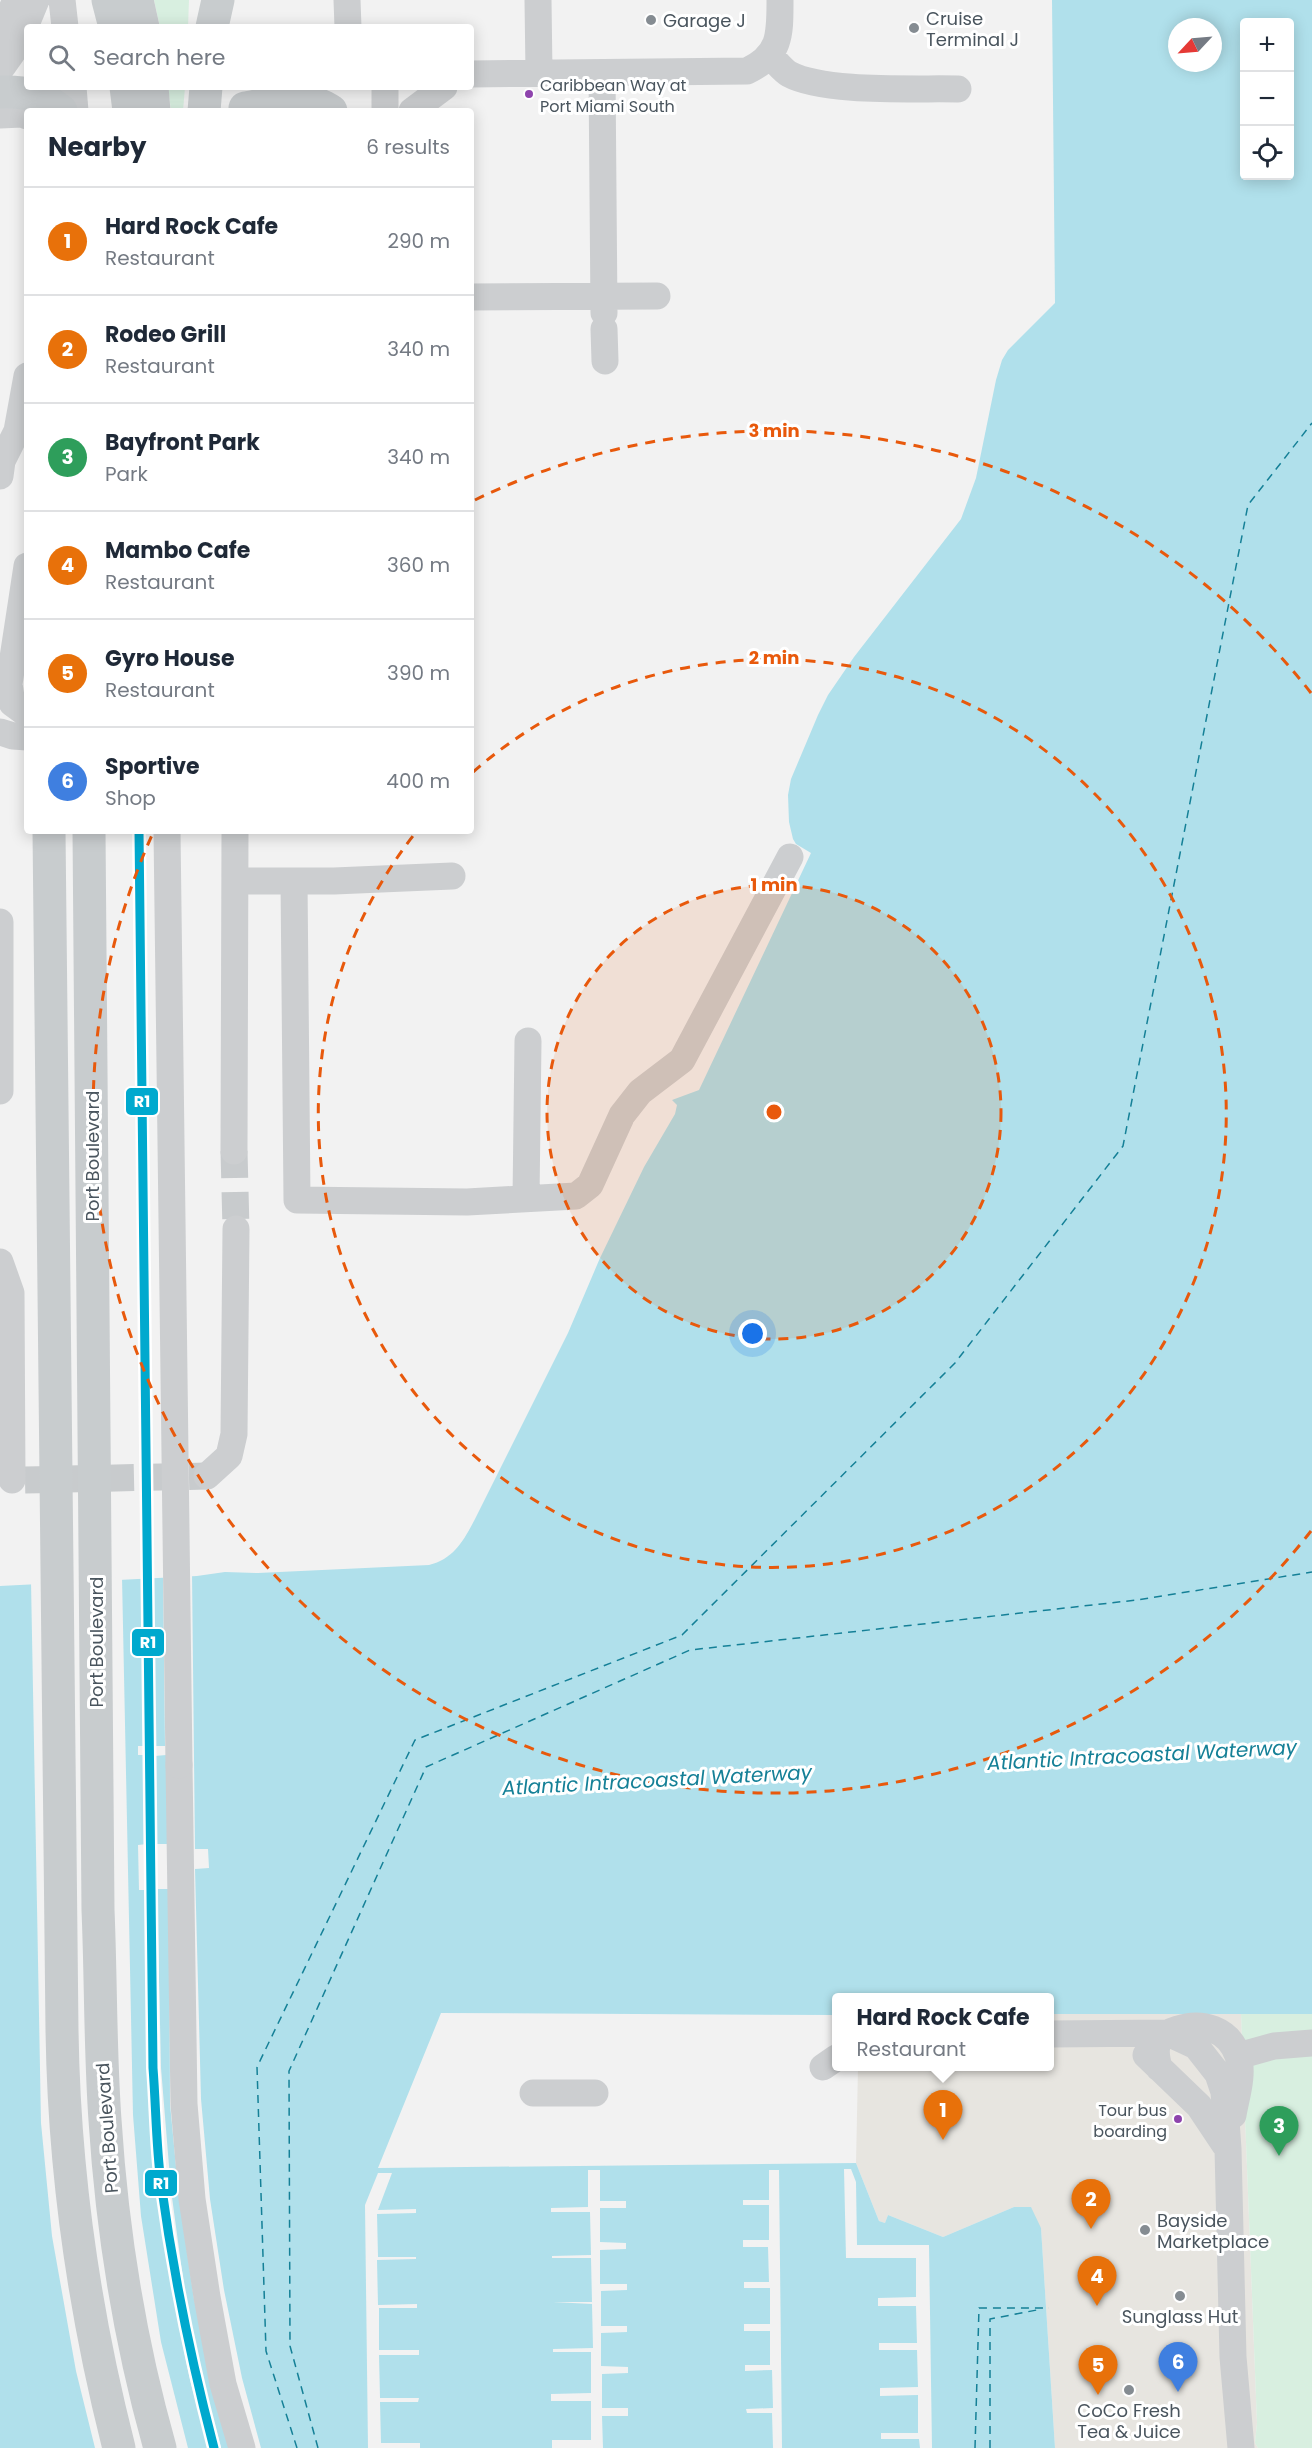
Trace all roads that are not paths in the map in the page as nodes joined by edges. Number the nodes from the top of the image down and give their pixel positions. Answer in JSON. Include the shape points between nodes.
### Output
{"nodes":[{"id":1,"x":16,"y":0,"type":"edge"},
{"id":2,"x":36,"y":0,"type":"edge"},
{"id":3,"x":62,"y":0,"type":"edge"},
{"id":4,"x":108,"y":0,"type":"edge"},
{"id":5,"x":137,"y":0,"type":"edge"},
{"id":6,"x":205,"y":0,"type":"edge"},
{"id":7,"x":218,"y":0,"type":"edge"},
{"id":8,"x":347,"y":0,"type":"edge"},
{"id":9,"x":538,"y":0,"type":"edge"},
{"id":10,"x":780,"y":0,"type":"edge"},
{"id":11,"x":25,"y":24,"type":"edge"},
{"id":12,"x":65,"y":24,"type":"edge"},
{"id":13,"x":114,"y":24,"type":"edge"},
{"id":14,"x":142,"y":24,"type":"edge"},
{"id":15,"x":210,"y":24,"type":"edge"},
{"id":16,"x":212,"y":24,"type":"edge"},
{"id":17,"x":348,"y":24,"type":"edge"},
{"id":18,"x":24,"y":27,"type":"edge"},
{"id":19,"x":0,"y":35,"type":"edge"},
{"id":20,"x":770,"y":55,"type":"junction"},
{"id":21,"x":0,"y":70,"type":"edge"},
{"id":22,"x":539,"y":72,"type":"junction"},
{"id":23,"x":474,"y":74,"type":"edge"},
{"id":24,"x":602,"y":74,"type":"junction"},
{"id":25,"x":958,"y":89,"type":"dead end"},
{"id":26,"x":73,"y":90,"type":"edge"},
{"id":27,"x":126,"y":90,"type":"edge"},
{"id":28,"x":152,"y":90,"type":"edge"},
{"id":29,"x":206,"y":90,"type":"edge"},
{"id":30,"x":266,"y":90,"type":"edge"},
{"id":31,"x":385,"y":90,"type":"edge"},
{"id":32,"x":440,"y":90,"type":"edge"},
{"id":33,"x":0,"y":92,"type":"edge"},
{"id":34,"x":58,"y":108,"type":"edge"},
{"id":35,"x":75,"y":108,"type":"edge"},
{"id":36,"x":129,"y":108,"type":"edge"},
{"id":37,"x":154,"y":108,"type":"edge"},
{"id":38,"x":204,"y":108,"type":"edge"},
{"id":39,"x":246,"y":108,"type":"edge"},
{"id":40,"x":252,"y":108,"type":"edge"},
{"id":41,"x":324,"y":108,"type":"edge"},
{"id":42,"x":385,"y":108,"type":"edge"},
{"id":43,"x":416,"y":108,"type":"edge"},
{"id":44,"x":24,"y":115,"type":"edge"},
{"id":45,"x":0,"y":116,"type":"edge"},
{"id":46,"x":657,"y":296,"type":"dead end"},
{"id":47,"x":474,"y":297,"type":"edge"},
{"id":48,"x":604,"y":312,"type":"junction"},
{"id":49,"x":605,"y":361,"type":"dead end"},
{"id":50,"x":24,"y":391,"type":"edge"},
{"id":51,"x":0,"y":476,"type":"edge"},
{"id":52,"x":24,"y":586,"type":"edge"},
{"id":53,"x":24,"y":712,"type":"edge"},
{"id":54,"x":0,"y":732,"type":"edge"},
{"id":55,"x":24,"y":737,"type":"edge"},
{"id":56,"x":49,"y":834,"type":"edge"},
{"id":57,"x":89,"y":834,"type":"edge"},
{"id":58,"x":167,"y":834,"type":"edge"},
{"id":59,"x":235,"y":834,"type":"edge"},
{"id":60,"x":790,"y":857,"type":"dead end"},
{"id":61,"x":452,"y":876,"type":"dead end"},
{"id":62,"x":235,"y":881,"type":"junction"},
{"id":63,"x":294,"y":881,"type":"junction"},
{"id":64,"x":0,"y":922,"type":"edge"},
{"id":65,"x":528,"y":1041,"type":"dead end"},
{"id":66,"x":0,"y":1064,"type":"edge"},
{"id":67,"x":0,"y":1091,"type":"edge"},
{"id":68,"x":234,"y":1151,"type":"tunnel mouth"},
{"id":69,"x":526,"y":1198,"type":"junction"},
{"id":70,"x":236,"y":1229,"type":"tunnel mouth"},
{"id":71,"x":0,"y":1262,"type":"edge"},
{"id":72,"x":207,"y":1476,"type":"tunnel mouth"},
{"id":73,"x":12,"y":1480,"type":"edge"},
{"id":74,"x":1168,"y":2033,"type":"junction"},
{"id":75,"x":1054,"y":2034,"type":"edge"},
{"id":76,"x":1118,"y":2034,"type":"junction"},
{"id":77,"x":1312,"y":2043,"type":"edge"},
{"id":78,"x":1238,"y":2056,"type":"junction"},
{"id":79,"x":1159,"y":2068,"type":"junction"},
{"id":80,"x":595,"y":2092,"type":"dead end"},
{"id":81,"x":533,"y":2093,"type":"dead end"},
{"id":82,"x":1227,"y":2149,"type":"junction"},
{"id":83,"x":119,"y":2448,"type":"edge"},
{"id":84,"x":160,"y":2448,"type":"edge"},
{"id":85,"x":242,"y":2448,"type":"edge"},
{"id":86,"x":1241,"y":2448,"type":"edge"}],
"edges":[{"from":1,"to":19,"type":"street"},
{"from":2,"to":11,"type":"street"},
{"from":3,"to":12,"type":"street"},
{"from":4,"to":13,"type":"main road"},
{"from":5,"to":14,"type":"main road"},
{"from":6,"to":15,"type":"street"},
{"from":7,"to":16,"type":"main road"},
{"from":8,"to":17,"type":"street"},
{"from":9,"to":22,"type":"street"},
{"from":10,"to":20,"type":"street","via":[[778,42]]},
{"from":18,"to":21,"type":"street"},
{"from":20,"to":24,"type":"street","via":[[747,71]]},
{"from":20,"to":25,"type":"street","via":[[788,73],[810,81],[832,97]]},
{"from":22,"to":23,"type":"street"},
{"from":22,"to":24,"type":"street"},
{"from":24,"to":48,"type":"street"},
{"from":26,"to":35,"type":"street"},
{"from":27,"to":36,"type":"main road"},
{"from":28,"to":37,"type":"main road"},
{"from":29,"to":38,"type":"main road"},
{"from":30,"to":39,"type":"main road"},
{"from":31,"to":42,"type":"street"},
{"from":32,"to":43,"type":"street"},
{"from":33,"to":34,"type":"main road","via":[[18,91],[45,98]]},
{"from":40,"to":41,"type":"main road","via":[[286,100],[304,100]]},
{"from":44,"to":45,"type":"street"},
{"from":46,"to":48,"type":"street"},
{"from":47,"to":48,"type":"street","via":[[555,297]]},
{"from":48,"to":49,"type":"street"},
{"from":50,"to":51,"type":"street","via":[[16,431],[2,461]]},
{"from":52,"to":53,"type":"street","via":[[9,684],[12,703]]},
{"from":54,"to":55,"type":"street"},
{"from":56,"to":83,"type":"main road","bridge":true,"via":[[64,2117],[81,2268]]},
{"from":57,"to":84,"type":"main road","name":"Port Boulevard","bridge":true,"via":[[102,2069],[116,2225],[136,2342]]},
{"from":58,"to":85,"type":"street","bridge":true,"via":[[184,2104],[192,2199],[207,2297],[223,2384]]},
{"from":59,"to":62,"type":"street"},
{"from":60,"to":69,"type":"street","via":[[682,1060],[640,1092],[622,1115],[590,1185],[576,1196]]},
{"from":61,"to":63,"type":"street"},
{"from":62,"to":63,"type":"street"},
{"from":62,"to":68,"type":"street"},
{"from":63,"to":69,"type":"street","via":[[297,1200],[467,1202]]},
{"from":64,"to":66,"type":"street"},
{"from":65,"to":69,"type":"street"},
{"from":66,"to":67,"type":"street"},
{"from":70,"to":72,"type":"street","via":[[234,1434],[229,1456]]},
{"from":71,"to":73,"type":"street","via":[[11,1293]]},
{"from":74,"to":76,"type":"street"},
{"from":74,"to":78,"type":"street","via":[[1191,2025],[1216,2029]]},
{"from":74,"to":79,"type":"street","via":[[1156,2050]]},
{"from":74,"to":82,"type":"street","via":[[1196,2046],[1218,2074],[1224,2092]]},
{"from":75,"to":76,"type":"street"},
{"from":76,"to":79,"type":"street"},
{"from":77,"to":78,"type":"street","via":[[1274,2046]]},
{"from":78,"to":82,"type":"street","via":[[1240,2077]]},
{"from":79,"to":82,"type":"street","via":[[1199,2106]]},
{"from":80,"to":81,"type":"street"},
{"from":82,"to":86,"type":"street","via":[[1233,2357]]}]}
